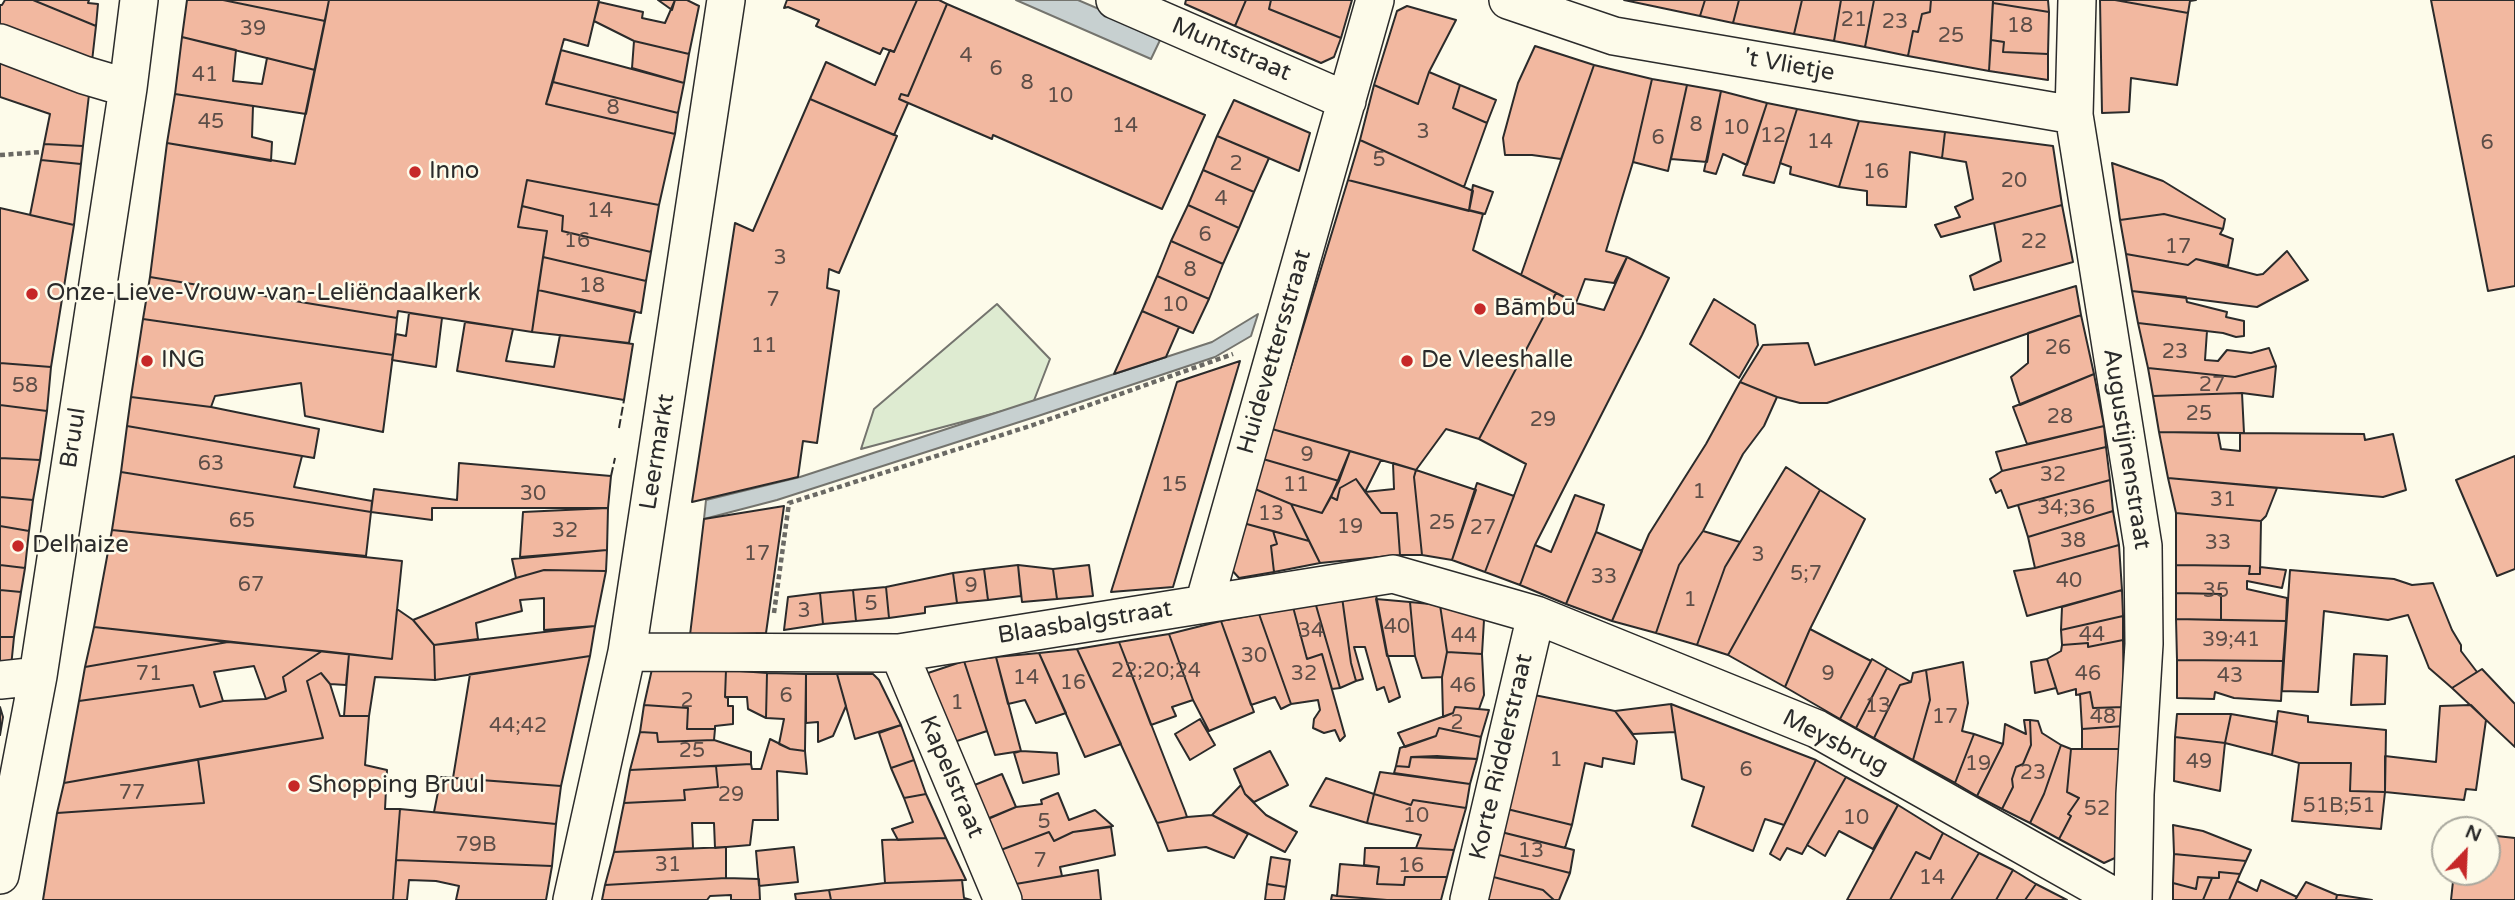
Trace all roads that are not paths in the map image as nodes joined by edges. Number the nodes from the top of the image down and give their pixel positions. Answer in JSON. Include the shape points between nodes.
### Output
{"nodes":[{"id":1,"x":139,"y":0,"type":"edge"},
{"id":2,"x":726,"y":0,"type":"edge"},
{"id":3,"x":1115,"y":0,"type":"edge"},
{"id":4,"x":1375,"y":0,"type":"edge"},
{"id":5,"x":1508,"y":0,"type":"edge"},
{"id":6,"x":2077,"y":0,"type":"edge"},
{"id":7,"x":0,"y":43,"type":"edge"},
{"id":8,"x":128,"y":88,"type":"junction"},
{"id":9,"x":1348,"y":101,"type":"junction"},
{"id":10,"x":2074,"y":115,"type":"junction"},
{"id":11,"x":1204,"y":604,"type":"junction"},
{"id":12,"x":1536,"y":615,"type":"junction"},
{"id":13,"x":627,"y":652,"type":"junction"},
{"id":14,"x":899,"y":653,"type":"junction"},
{"id":15,"x":38,"y":676,"type":"junction"},
{"id":16,"x":0,"y":680,"type":"edge"},
{"id":17,"x":0,"y":875,"type":"edge"},
{"id":18,"x":572,"y":900,"type":"edge"},
{"id":19,"x":1003,"y":900,"type":"edge"},
{"id":20,"x":1469,"y":900,"type":"edge"},
{"id":21,"x":2120,"y":900,"type":"edge"},
{"id":22,"x":2133,"y":900,"type":"edge"}],
"edges":[{"from":1,"to":8,"type":"street","name":"Bruul"},
{"from":2,"to":13,"type":"street","name":"Leermarkt"},
{"from":3,"to":9,"type":"street","name":"Muntstraat"},
{"from":4,"to":9,"type":"street","name":"Huidevettersstraat"},
{"from":5,"to":10,"type":"street","name":"'t Vlietje","via":[[1614,36]]},
{"from":6,"to":10,"type":"street","name":"Augustijnenstraat"},
{"from":7,"to":8,"type":"street"},
{"from":8,"to":15,"type":"street","name":"Bruul"},
{"from":9,"to":11,"type":"street","name":"Huidevettersstraat"},
{"from":10,"to":22,"type":"street","name":"Augustijnenstraat","via":[[2143,546],[2144,644]]},
{"from":11,"to":12,"type":"street","name":"Blaasbalgstraat","via":[[1393,574]]},
{"from":11,"to":14,"type":"street","name":"Blaasbalgstraat"},
{"from":12,"to":20,"type":"street","name":"Korte Ridderstraat"},
{"from":12,"to":21,"type":"street","name":"Meysbrug","via":[[1817,729]]},
{"from":13,"to":14,"type":"street","name":"Blaasbalgstraat"},
{"from":13,"to":18,"type":"street","name":"Leermarkt"},
{"from":14,"to":19,"type":"street","name":"Kapelstraat"},
{"from":15,"to":16,"type":"street"},
{"from":15,"to":17,"type":"street","name":"Bruul"}]}
